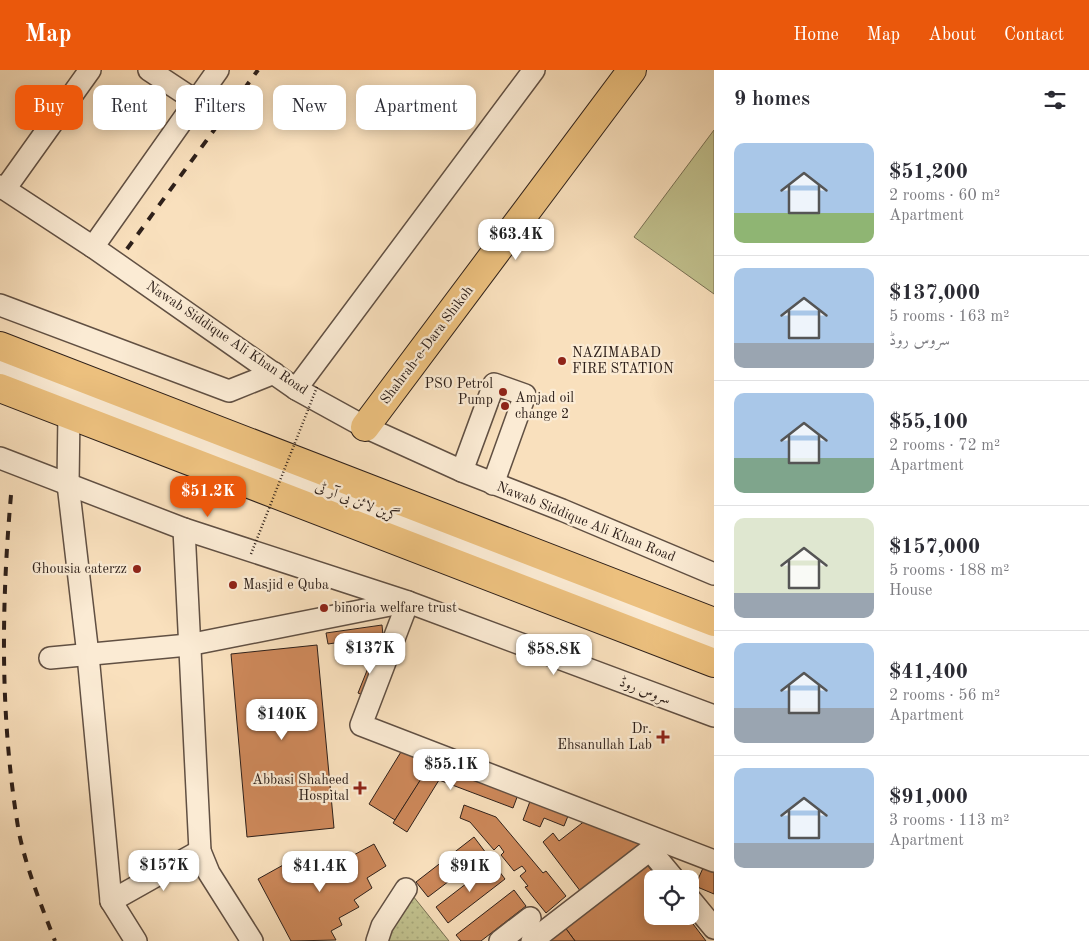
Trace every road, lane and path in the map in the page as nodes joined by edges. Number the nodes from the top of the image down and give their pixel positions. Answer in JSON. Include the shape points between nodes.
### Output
{"nodes":[{"id":1,"x":90,"y":70,"type":"edge"},
{"id":2,"x":149,"y":70,"type":"edge"},
{"id":3,"x":218,"y":70,"type":"edge"},
{"id":4,"x":534,"y":70,"type":"edge"},
{"id":5,"x":632,"y":70,"type":"edge"},
{"id":6,"x":207,"y":85,"type":"edge"},
{"id":7,"x":176,"y":88,"type":"edge"},
{"id":8,"x":176,"y":129,"type":"edge"},
{"id":9,"x":3,"y":188,"type":"edge"},
{"id":10,"x":93,"y":247,"type":"junction"},
{"id":11,"x":0,"y":305,"type":"edge"},
{"id":12,"x":0,"y":346,"type":"edge"},
{"id":13,"x":0,"y":366,"type":"edge"},
{"id":14,"x":274,"y":374,"type":"junction"},
{"id":15,"x":0,"y":388,"type":"edge"},
{"id":16,"x":306,"y":388,"type":"junction"},
{"id":17,"x":0,"y":394,"type":"edge"},
{"id":18,"x":69,"y":413,"type":"junction"},
{"id":19,"x":365,"y":427,"type":"junction"},
{"id":20,"x":0,"y":458,"type":"edge"},
{"id":21,"x":462,"y":471,"type":"junction"},
{"id":22,"x":68,"y":484,"type":"junction"},
{"id":23,"x":493,"y":484,"type":"junction"},
{"id":24,"x":184,"y":529,"type":"junction"},
{"id":25,"x":251,"y":554,"type":"dead end"},
{"id":26,"x":714,"y":574,"type":"edge"},
{"id":27,"x":408,"y":602,"type":"junction"},
{"id":28,"x":714,"y":622,"type":"edge"},
{"id":29,"x":714,"y":639,"type":"edge"},
{"id":30,"x":188,"y":645,"type":"junction"},
{"id":31,"x":88,"y":655,"type":"junction"},
{"id":32,"x":50,"y":658,"type":"dead end"},
{"id":33,"x":714,"y":663,"type":"edge"},
{"id":34,"x":714,"y":716,"type":"edge"},
{"id":35,"x":200,"y":851,"type":"junction"},
{"id":36,"x":714,"y":861,"type":"edge"},
{"id":37,"x":667,"y":870,"type":"edge"},
{"id":38,"x":406,"y":889,"type":"dead end"},
{"id":39,"x":111,"y":901,"type":"junction"},
{"id":40,"x":699,"y":909,"type":"edge"},
{"id":41,"x":530,"y":918,"type":"dead end"},
{"id":42,"x":714,"y":928,"type":"edge"},
{"id":43,"x":136,"y":941,"type":"edge"},
{"id":44,"x":252,"y":941,"type":"edge"},
{"id":45,"x":377,"y":941,"type":"edge"},
{"id":46,"x":500,"y":941,"type":"edge"},
{"id":47,"x":532,"y":941,"type":"edge"}],
"edges":[{"from":1,"to":9,"type":"street"},
{"from":2,"to":7,"type":"street"},
{"from":3,"to":6,"type":"street"},
{"from":4,"to":16,"type":"street"},
{"from":5,"to":19,"type":"main road","name":"Shahrah-e-Dara Shikoh"},
{"from":8,"to":10,"type":"street"},
{"from":9,"to":10,"type":"street","name":"Nawab Siddique Ali Khan Road"},
{"from":10,"to":14,"type":"street","name":"Nawab Siddique Ali Khan Road"},
{"from":11,"to":14,"type":"street","via":[[229,391]]},
{"from":12,"to":28,"type":"main road"},
{"from":13,"to":29,"type":"street","name":"گرین لائن بی آر ٹی"},
{"from":14,"to":16,"type":"street","name":"Nawab Siddique Ali Khan Road"},
{"from":15,"to":17,"type":"street"},
{"from":15,"to":18,"type":"main road"},
{"from":16,"to":19,"type":"street","name":"Nawab Siddique Ali Khan Road"},
{"from":16,"to":25,"type":"path","bridge":true},
{"from":18,"to":22,"type":"street"},
{"from":18,"to":33,"type":"main road"},
{"from":19,"to":21,"type":"street","name":"Nawab Siddique Ali Khan Road"},
{"from":20,"to":22,"type":"street","name":"سروس روڈ"},
{"from":21,"to":23,"type":"street","name":"Nawab Siddique Ali Khan Road"},
{"from":21,"to":23,"type":"street","via":[[494,384],[525,395]]},
{"from":22,"to":24,"type":"street","name":"سروس روڈ"},
{"from":22,"to":31,"type":"street"},
{"from":23,"to":26,"type":"street","name":"Nawab Siddique Ali Khan Road"},
{"from":24,"to":27,"type":"street","name":"سروس روڈ"},
{"from":24,"to":30,"type":"street"},
{"from":27,"to":30,"type":"street"},
{"from":27,"to":34,"type":"street","name":"سروس روڈ"},
{"from":27,"to":36,"type":"street","via":[[361,725]]},
{"from":30,"to":31,"type":"street"},
{"from":30,"to":35,"type":"street"},
{"from":31,"to":32,"type":"street"},
{"from":31,"to":39,"type":"street"},
{"from":35,"to":39,"type":"street"},
{"from":35,"to":44,"type":"street","via":[[208,873]]},
{"from":37,"to":47,"type":"street","via":[[650,850]]},
{"from":38,"to":45,"type":"street","via":[[382,926]]},
{"from":39,"to":43,"type":"street"},
{"from":40,"to":42,"type":"street"},
{"from":41,"to":46,"type":"street"}]}
